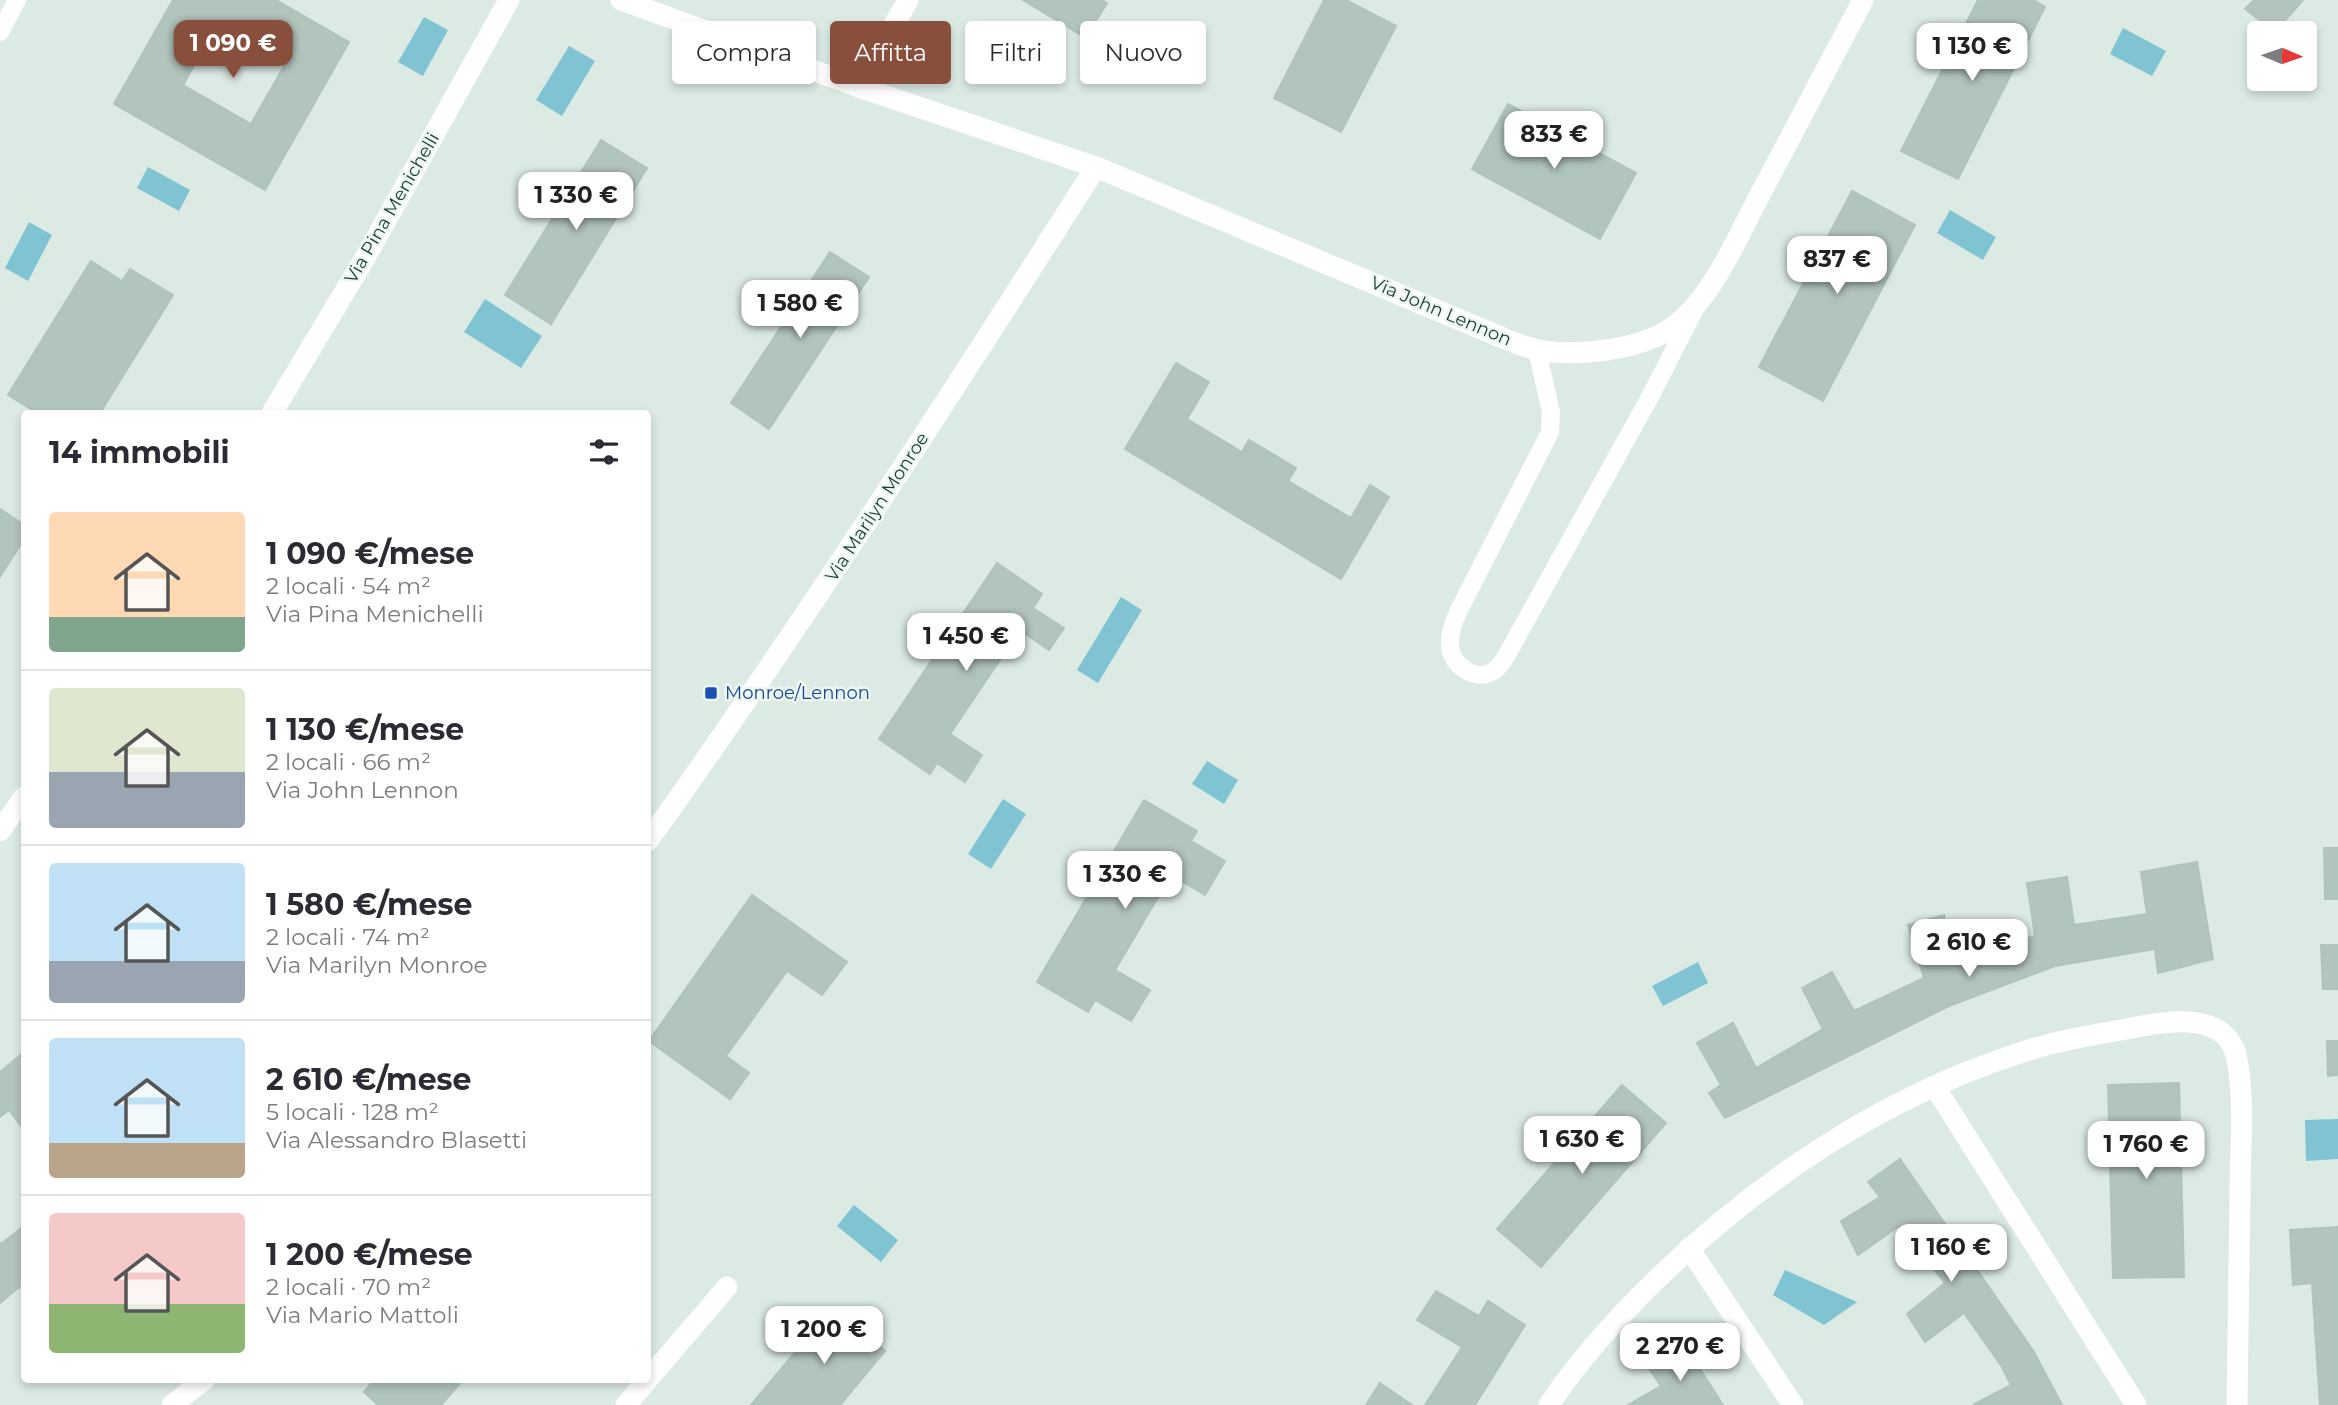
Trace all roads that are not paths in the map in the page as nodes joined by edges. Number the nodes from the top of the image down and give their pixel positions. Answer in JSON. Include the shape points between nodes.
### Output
{"nodes":[{"id":1,"x":17,"y":0,"type":"edge"},
{"id":2,"x":509,"y":0,"type":"edge"},
{"id":3,"x":621,"y":0,"type":"edge"},
{"id":4,"x":908,"y":0,"type":"edge"},
{"id":5,"x":1863,"y":0,"type":"edge"},
{"id":6,"x":0,"y":32,"type":"edge"},
{"id":7,"x":859,"y":87,"type":"junction"},
{"id":8,"x":1096,"y":167,"type":"junction"},
{"id":9,"x":1697,"y":304,"type":"junction"},
{"id":10,"x":1537,"y":350,"type":"junction"},
{"id":11,"x":273,"y":410,"type":"edge"},
{"id":12,"x":21,"y":801,"type":"edge"},
{"id":13,"x":0,"y":831,"type":"edge"},
{"id":14,"x":651,"y":837,"type":"edge"},
{"id":15,"x":1935,"y":1087,"type":"junction"},
{"id":16,"x":1689,"y":1248,"type":"junction"},
{"id":17,"x":727,"y":1287,"type":"dead end"},
{"id":18,"x":651,"y":1376,"type":"edge"},
{"id":19,"x":200,"y":1383,"type":"edge"},
{"id":20,"x":645,"y":1383,"type":"edge"},
{"id":21,"x":172,"y":1405,"type":"edge"},
{"id":22,"x":626,"y":1405,"type":"edge"},
{"id":23,"x":1549,"y":1405,"type":"edge"},
{"id":24,"x":1793,"y":1405,"type":"edge"},
{"id":25,"x":2136,"y":1405,"type":"edge"},
{"id":26,"x":2237,"y":1405,"type":"edge"}],
"edges":[{"from":1,"to":6,"type":"lane"},
{"from":2,"to":11,"type":"street","name":"Via Pina Menichelli","via":[[365,258]]},
{"from":3,"to":7,"type":"street","name":"Via John Lennon"},
{"from":4,"to":7,"type":"street"},
{"from":5,"to":9,"type":"street","name":"Via John Lennon","via":[[1728,255]]},
{"from":7,"to":8,"type":"street","name":"Via John Lennon"},
{"from":8,"to":10,"type":"street","name":"Via John Lennon"},
{"from":8,"to":14,"type":"street","name":"Via Marilyn Monroe","via":[[846,555]]},
{"from":9,"to":10,"type":"street","name":"Via John Lennon","via":[[1674,326],[1645,341],[1610,349]]},
{"from":9,"to":10,"type":"lane","via":[[1504,660],[1491,672],[1479,675],[1464,670],[1455,660],[1451,631],[1550,432],[1551,412]]},
{"from":12,"to":13,"type":"street"},
{"from":15,"to":16,"type":"street","via":[[1819,1149]]},
{"from":15,"to":25,"type":"street"},
{"from":15,"to":26,"type":"street","via":[[2038,1047],[2129,1028],[2204,1023],[2228,1038],[2237,1057],[2240,1108]]},
{"from":16,"to":23,"type":"street","via":[[1613,1324]]},
{"from":16,"to":24,"type":"street"},
{"from":17,"to":18,"type":"street"},
{"from":19,"to":21,"type":"street"},
{"from":20,"to":22,"type":"street"}]}
